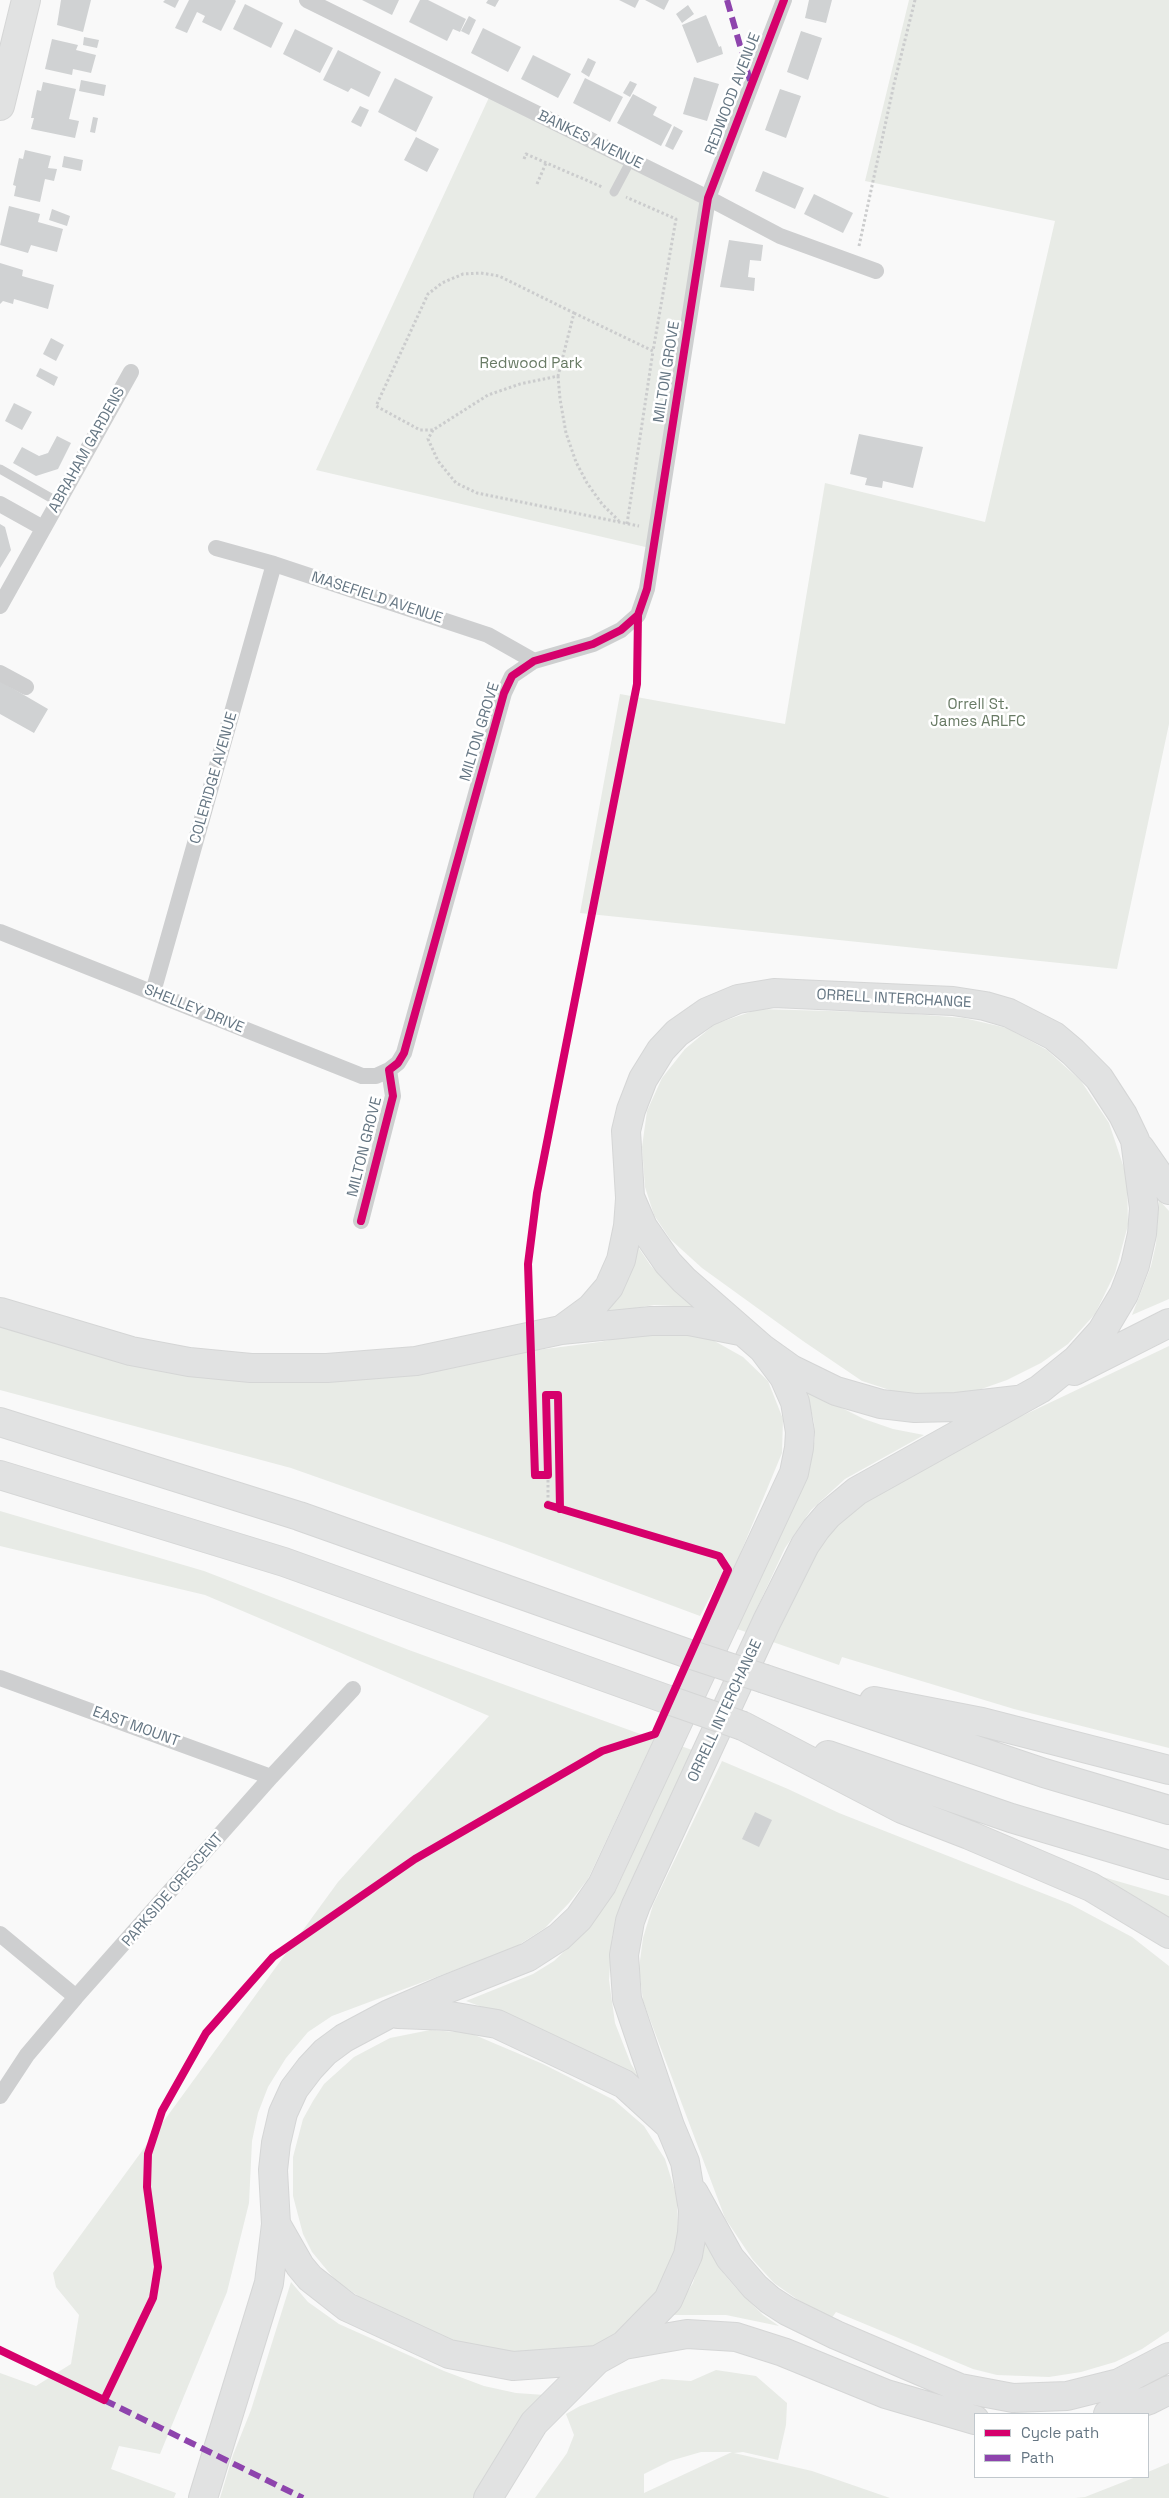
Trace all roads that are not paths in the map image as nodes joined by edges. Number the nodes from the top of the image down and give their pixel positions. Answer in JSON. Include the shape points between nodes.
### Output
{"nodes":[{"id":1,"x":26,"y":0,"type":"edge"},
{"id":2,"x":307,"y":0,"type":"edge"},
{"id":3,"x":783,"y":0,"type":"edge"},
{"id":4,"x":0,"y":106,"type":"edge"},
{"id":5,"x":631,"y":160,"type":"junction"},
{"id":6,"x":614,"y":192,"type":"road end"},
{"id":7,"x":708,"y":198,"type":"junction"},
{"id":8,"x":876,"y":271,"type":"dead end"},
{"id":9,"x":131,"y":372,"type":"dead end"},
{"id":10,"x":0,"y":469,"type":"edge"},
{"id":11,"x":58,"y":502,"type":"junction"},
{"id":12,"x":0,"y":504,"type":"edge"},
{"id":13,"x":43,"y":528,"type":"junction"},
{"id":14,"x":216,"y":548,"type":"dead end"},
{"id":15,"x":274,"y":564,"type":"junction"},
{"id":16,"x":0,"y":606,"type":"edge"},
{"id":17,"x":534,"y":661,"type":"junction"},
{"id":18,"x":0,"y":672,"type":"edge"},
{"id":19,"x":26,"y":687,"type":"dead end"},
{"id":20,"x":0,"y":932,"type":"edge"},
{"id":21,"x":153,"y":992,"type":"junction"},
{"id":22,"x":389,"y":1070,"type":"junction"},
{"id":23,"x":1135,"y":1140,"type":"junction"},
{"id":24,"x":1169,"y":1190,"type":"edge"},
{"id":25,"x":630,"y":1197,"type":"junction"},
{"id":26,"x":361,"y":1221,"type":"dead end"},
{"id":27,"x":0,"y":1312,"type":"edge"},
{"id":28,"x":1169,"y":1323,"type":"edge"},
{"id":29,"x":561,"y":1330,"type":"junction"},
{"id":30,"x":742,"y":1332,"type":"junction"},
{"id":31,"x":764,"y":1349,"type":"junction"},
{"id":32,"x":1028,"y":1394,"type":"junction"},
{"id":33,"x":0,"y":1422,"type":"edge"},
{"id":34,"x":0,"y":1475,"type":"edge"},
{"id":35,"x":0,"y":1678,"type":"edge"},
{"id":36,"x":765,"y":1679,"type":"junction"},
{"id":37,"x":353,"y":1689,"type":"dead end"},
{"id":38,"x":744,"y":1726,"type":"junction"},
{"id":39,"x":1169,"y":1770,"type":"edge"},
{"id":40,"x":271,"y":1777,"type":"junction"},
{"id":41,"x":1169,"y":1810,"type":"edge"},
{"id":42,"x":1169,"y":1865,"type":"edge"},
{"id":43,"x":0,"y":1934,"type":"edge"},
{"id":44,"x":1169,"y":1934,"type":"edge"},
{"id":45,"x":76,"y":1997,"type":"junction"},
{"id":46,"x":389,"y":2014,"type":"junction"},
{"id":47,"x":0,"y":2096,"type":"edge"},
{"id":48,"x":670,"y":2126,"type":"junction"},
{"id":49,"x":690,"y":2188,"type":"junction"},
{"id":50,"x":276,"y":2224,"type":"junction"},
{"id":51,"x":624,"y":2345,"type":"junction"},
{"id":52,"x":1169,"y":2357,"type":"edge"},
{"id":53,"x":597,"y":2360,"type":"junction"},
{"id":54,"x":1169,"y":2390,"type":"edge"},
{"id":55,"x":1111,"y":2413,"type":"edge"},
{"id":56,"x":974,"y":2420,"type":"edge"},
{"id":57,"x":203,"y":2498,"type":"edge"},
{"id":58,"x":488,"y":2498,"type":"edge"}],
"edges":[{"from":1,"to":4,"type":"highway"},
{"from":2,"to":5,"type":"street","name":"BANKES AVENUE"},
{"from":3,"to":7,"type":"street","name":"REDWOOD AVENUE"},
{"from":5,"to":6,"type":"lane"},
{"from":5,"to":7,"type":"street","name":"BANKES AVENUE"},
{"from":7,"to":8,"type":"street","name":"BANKES AVENUE","via":[[780,236]]},
{"from":7,"to":17,"type":"street","name":"MILTON GROVE","via":[[657,530],[647,589],[638,614],[621,630],[593,644]]},
{"from":9,"to":11,"type":"street","name":"ABRAHAM GARDENS"},
{"from":10,"to":11,"type":"lane"},
{"from":11,"to":13,"type":"street","name":"ABRAHAM GARDENS"},
{"from":12,"to":13,"type":"street","name":"ABRAHAM GARDENS"},
{"from":13,"to":16,"type":"street","name":"ABRAHAM GARDENS"},
{"from":14,"to":15,"type":"street","name":"MASEFIELD AVENUE"},
{"from":15,"to":17,"type":"street","name":"MASEFIELD AVENUE","via":[[488,635]]},
{"from":15,"to":21,"type":"street","name":"COLERIDGE AVENUE"},
{"from":17,"to":22,"type":"street","name":"MILTON GROVE","via":[[512,676],[504,693],[404,1053]]},
{"from":18,"to":19,"type":"street"},
{"from":20,"to":21,"type":"street","name":"SHELLEY DRIVE"},
{"from":21,"to":22,"type":"street","name":"SHELLEY DRIVE","via":[[362,1076],[376,1076]]},
{"from":22,"to":26,"type":"street","name":"MILTON GROVE","via":[[393,1096]]},
{"from":23,"to":24,"type":"highway"},
{"from":23,"to":25,"type":"highway","name":"ORRELL INTERCHANGE","via":[[1110,1094],[1088,1067],[1054,1036],[1009,1013],[953,1000],[774,993],[738,999],[707,1012],[677,1033],[657,1056],[637,1092],[626,1131]]},
{"from":23,"to":32,"type":"highway","name":"ORRELL INTERCHANGE","via":[[1144,1208],[1136,1265],[1124,1294],[1102,1331],[1076,1360]]},
{"from":25,"to":29,"type":"highway","via":[[621,1260],[612,1280],[591,1308]]},
{"from":25,"to":30,"type":"highway","name":"ORRELL INTERCHANGE","via":[[642,1227],[668,1263]]},
{"from":27,"to":29,"type":"highway","via":[[131,1351],[188,1362],[251,1368],[327,1368],[416,1361]]},
{"from":28,"to":32,"type":"highway"},
{"from":29,"to":30,"type":"highway","via":[[669,1320],[710,1324]]},
{"from":30,"to":31,"type":"highway","name":"ORRELL INTERCHANGE"},
{"from":31,"to":32,"type":"highway","name":"ORRELL INTERCHANGE","via":[[791,1369],[822,1385],[881,1404],[915,1408],[956,1407]]},
{"from":31,"to":46,"type":"highway","name":"ORRELL INTERCHANGE","via":[[784,1377],[795,1402],[800,1432],[794,1473],[602,1885],[579,1918],[559,1937],[528,1957]]},
{"from":32,"to":48,"type":"highway","name":"ORRELL INTERCHANGE","via":[[873,1481],[842,1502],[805,1545],[767,1621],[636,1905],[626,1938],[624,1977],[627,1999]]},
{"from":33,"to":36,"type":"highway","bridge":true,"via":[[299,1516]]},
{"from":34,"to":38,"type":"highway","bridge":true,"via":[[284,1562]]},
{"from":35,"to":40,"type":"street","name":"EAST MOUNT"},
{"from":36,"to":39,"type":"highway","via":[[982,1722]]},
{"from":36,"to":41,"type":"highway","via":[[1044,1773]]},
{"from":37,"to":40,"type":"street","name":"PARKSIDE CRESCENT"},
{"from":38,"to":42,"type":"highway","via":[[1011,1818]]},
{"from":38,"to":44,"type":"highway","via":[[902,1809],[1091,1887]]},
{"from":40,"to":45,"type":"street","name":"PARKSIDE CRESCENT"},
{"from":43,"to":45,"type":"street"},
{"from":45,"to":47,"type":"street","name":"PARKSIDE CRESCENT","via":[[27,2055]]},
{"from":46,"to":48,"type":"highway","name":"ORRELL INTERCHANGE","via":[[450,2016],[497,2024],[624,2084]]},
{"from":46,"to":50,"type":"highway","name":"ORRELL INTERCHANGE","via":[[325,2052],[294,2089],[276,2143],[273,2170]]},
{"from":48,"to":49,"type":"highway","name":"ORRELL INTERCHANGE","via":[[685,2162]]},
{"from":49,"to":51,"type":"highway","name":"ORRELL INTERCHANGE","via":[[692,2233],[683,2270],[668,2300]]},
{"from":49,"to":52,"type":"highway","via":[[730,2258],[770,2300],[836,2335],[960,2388],[1013,2398],[1067,2396],[1119,2383]]},
{"from":50,"to":53,"type":"highway","name":"ORRELL INTERCHANGE","via":[[300,2266],[326,2291],[347,2306],[425,2344],[472,2360],[513,2366]]},
{"from":50,"to":57,"type":"highway","via":[[269,2283]]},
{"from":51,"to":53,"type":"highway","name":"ORRELL INTERCHANGE"},
{"from":51,"to":56,"type":"highway","via":[[688,2334],[736,2337],[783,2352],[886,2394]]},
{"from":53,"to":58,"type":"highway","via":[[534,2423]]},
{"from":54,"to":55,"type":"highway"}]}
